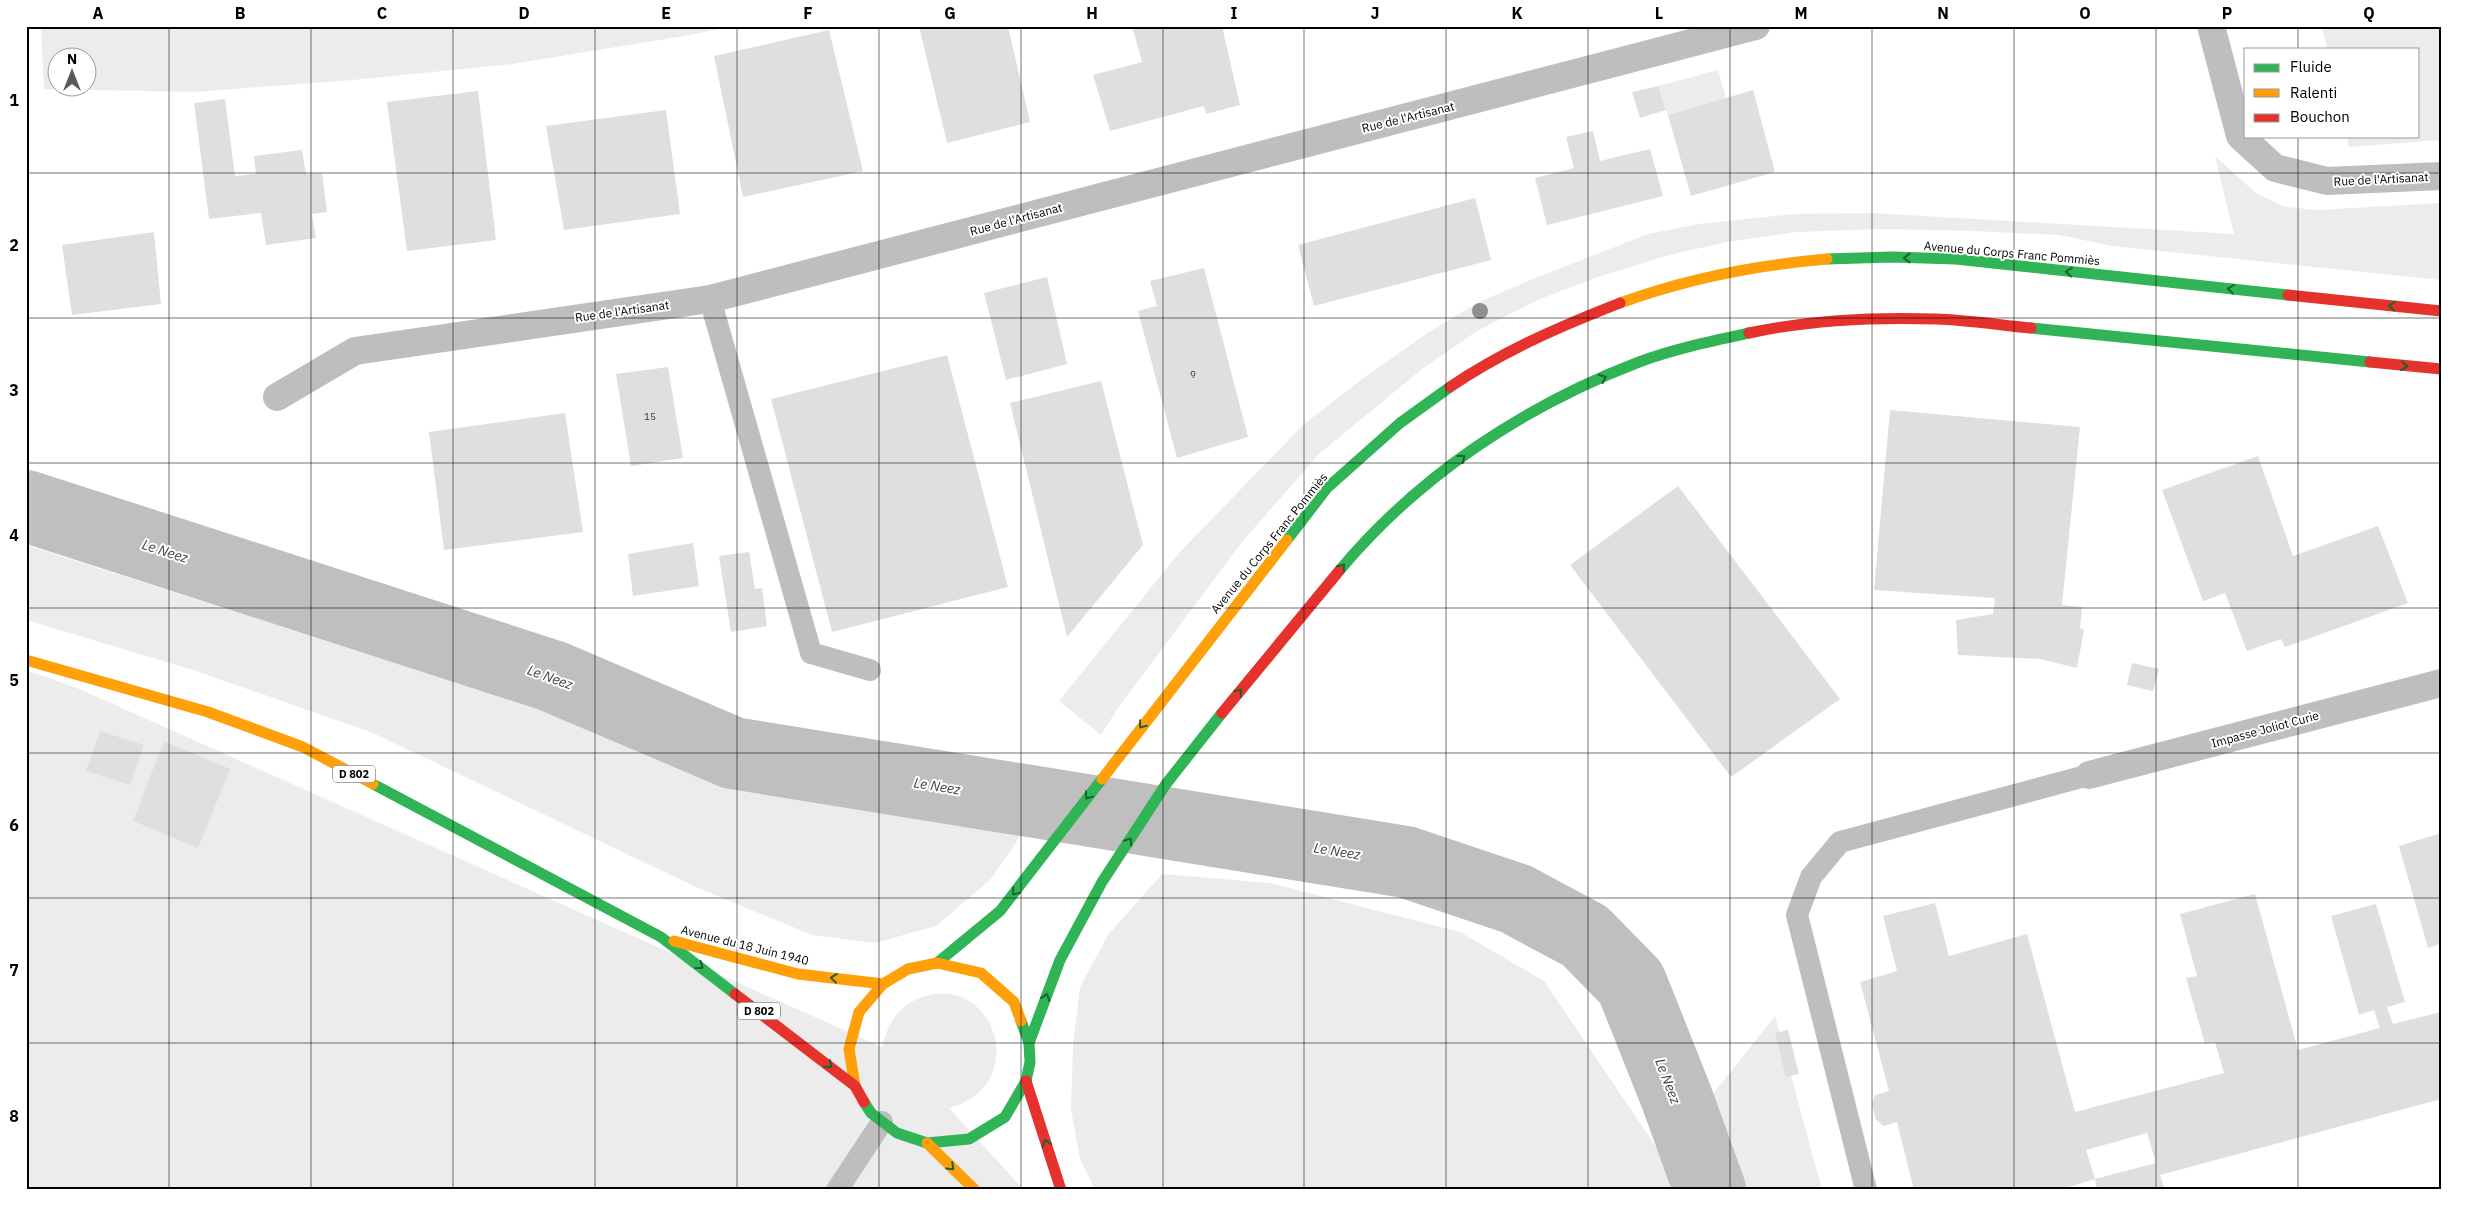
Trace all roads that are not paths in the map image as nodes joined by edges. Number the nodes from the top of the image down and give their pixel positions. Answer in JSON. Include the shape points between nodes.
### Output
{"nodes":[{"id":1,"x":1756,"y":26,"type":"edge"},
{"id":2,"x":2211,"y":26,"type":"edge"},
{"id":3,"x":2441,"y":176,"type":"edge"},
{"id":4,"x":710,"y":299,"type":"junction"},
{"id":5,"x":2441,"y":311,"type":"edge"},
{"id":6,"x":2441,"y":369,"type":"edge"},
{"id":7,"x":277,"y":397,"type":"dead end"},
{"id":8,"x":26,"y":660,"type":"edge"},
{"id":9,"x":870,"y":670,"type":"dead end"},
{"id":10,"x":2441,"y":683,"type":"edge"},
{"id":11,"x":2089,"y":775,"type":"joint"},
{"id":12,"x":661,"y":937,"type":"junction"},
{"id":13,"x":937,"y":963,"type":"junction"},
{"id":14,"x":883,"y":984,"type":"junction"},
{"id":15,"x":1029,"y":1042,"type":"junction"},
{"id":16,"x":1026,"y":1081,"type":"junction"},
{"id":17,"x":855,"y":1086,"type":"junction"},
{"id":18,"x":882,"y":1122,"type":"junction"},
{"id":19,"x":927,"y":1143,"type":"junction"},
{"id":20,"x":837,"y":1190,"type":"edge"},
{"id":21,"x":975,"y":1190,"type":"edge"},
{"id":22,"x":1061,"y":1190,"type":"edge"},
{"id":23,"x":1866,"y":1190,"type":"edge"}],
"edges":[{"from":1,"to":4,"type":"street","name":"Rue de l'Artisanat"},
{"from":2,"to":3,"type":"street","name":"Rue de l'Artisanat","via":[[2240,136],[2275,168],[2326,181]]},
{"from":4,"to":7,"type":"street","name":"Rue de l'Artisanat","via":[[355,351]]},
{"from":4,"to":9,"type":"lane","via":[[811,652]]},
{"from":5,"to":13,"type":"main road","name":"Avenue du Corps Franc Pommiès","one_way":true,"via":[[1937,258],[1843,258],[1763,266],[1701,278],[1580,320],[1471,374],[1427,403],[1328,488],[1000,911]]},
{"from":15,"to":6,"type":"main road","one_way":true,"via":[[1060,960],[1102,882],[1166,784],[1208,730],[1365,540],[1431,481],[1497,432],[1560,397],[1639,362],[1704,342],[1772,328],[1848,320],[1936,319]]},
{"from":8,"to":12,"type":"main road","number":"D 802","via":[[208,712],[303,747]]},
{"from":10,"to":11,"type":"street","name":"Impasse Joliot Curie"},
{"from":11,"to":23,"type":"lane","via":[[1840,842],[1811,877],[1797,915]]},
{"from":14,"to":12,"type":"main road","name":"Avenue du 18 Juin 1940","number":"D 802","one_way":true,"via":[[798,974]]},
{"from":12,"to":17,"type":"main road","number":"D 802","one_way":true},
{"from":13,"to":14,"type":"main road","via":[[908,969]]},
{"from":13,"to":15,"type":"main road","via":[[981,973],[1014,1002]]},
{"from":14,"to":17,"type":"main road","via":[[859,1012],[849,1048]]},
{"from":15,"to":16,"type":"main road","via":[[1030,1062]]},
{"from":16,"to":19,"type":"main road","via":[[1004,1117],[969,1139]]},
{"from":22,"to":16,"type":"main road","one_way":true},
{"from":17,"to":18,"type":"main road","via":[[871,1113]]},
{"from":18,"to":19,"type":"main road","via":[[897,1133]]},
{"from":18,"to":20,"type":"lane"},
{"from":19,"to":21,"type":"main road","one_way":true}]}
